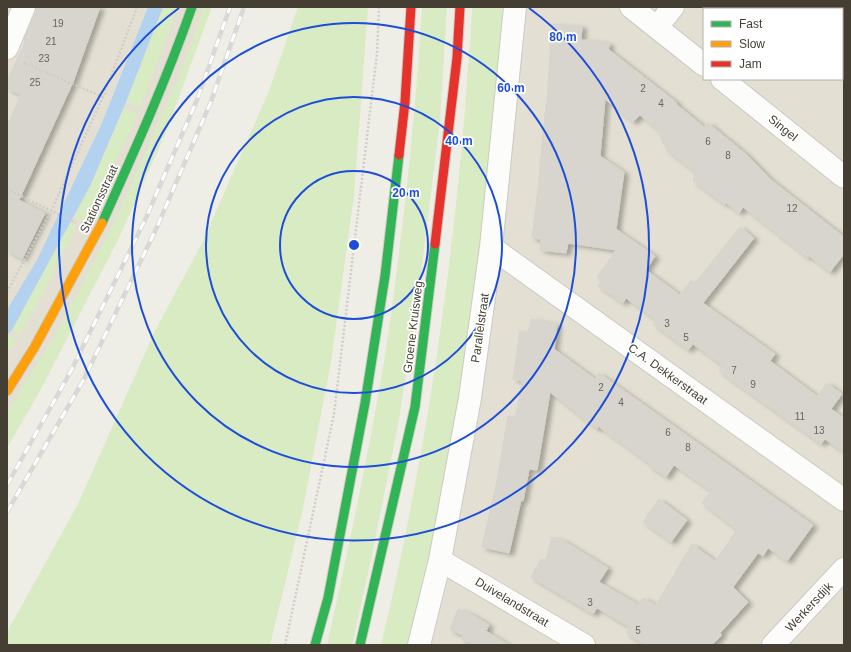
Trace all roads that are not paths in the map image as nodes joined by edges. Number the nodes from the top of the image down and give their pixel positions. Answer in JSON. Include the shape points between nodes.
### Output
{"nodes":[{"id":1,"x":24,"y":7,"type":"edge"},
{"id":2,"x":192,"y":7,"type":"edge"},
{"id":3,"x":411,"y":7,"type":"edge"},
{"id":4,"x":460,"y":7,"type":"edge"},
{"id":5,"x":515,"y":7,"type":"edge"},
{"id":6,"x":631,"y":7,"type":"edge"},
{"id":7,"x":673,"y":7,"type":"edge"},
{"id":8,"x":657,"y":27,"type":"junction"},
{"id":9,"x":14,"y":54,"type":"edge"},
{"id":10,"x":703,"y":64,"type":"edge"},
{"id":11,"x":723,"y":80,"type":"edge"},
{"id":12,"x":844,"y":177,"type":"edge"},
{"id":13,"x":491,"y":247,"type":"junction"},
{"id":14,"x":7,"y":391,"type":"edge"},
{"id":15,"x":844,"y":500,"type":"edge"},
{"id":16,"x":440,"y":560,"type":"junction"},
{"id":17,"x":844,"y":569,"type":"edge"},
{"id":18,"x":315,"y":645,"type":"edge"},
{"id":19,"x":360,"y":645,"type":"edge"},
{"id":20,"x":420,"y":645,"type":"edge"},
{"id":21,"x":584,"y":645,"type":"edge"},
{"id":22,"x":773,"y":645,"type":"edge"}],
"edges":[{"from":1,"to":9,"type":"street"},
{"from":2,"to":14,"type":"main road","name":"Stationsstraat","via":[[150,116],[97,234],[34,348]]},
{"from":3,"to":18,"type":"main road","via":[[405,102],[385,276],[362,418],[328,598]]},
{"from":4,"to":19,"type":"main road","name":"Groene Kruisweg","via":[[457,58],[415,407]]},
{"from":5,"to":13,"type":"street","name":"Parallelstraat"},
{"from":6,"to":8,"type":"street"},
{"from":7,"to":8,"type":"street"},
{"from":8,"to":10,"type":"street"},
{"from":11,"to":12,"type":"street","name":"Singel"},
{"from":13,"to":15,"type":"street","name":"C.A. Dekkerstraat"},
{"from":13,"to":16,"type":"street","name":"Parallelstraat","via":[[470,398]]},
{"from":16,"to":20,"type":"street","name":"Parallelstraat"},
{"from":16,"to":21,"type":"street","name":"Duivelandstraat"},
{"from":17,"to":22,"type":"street","name":"Werkersdijk"}]}
